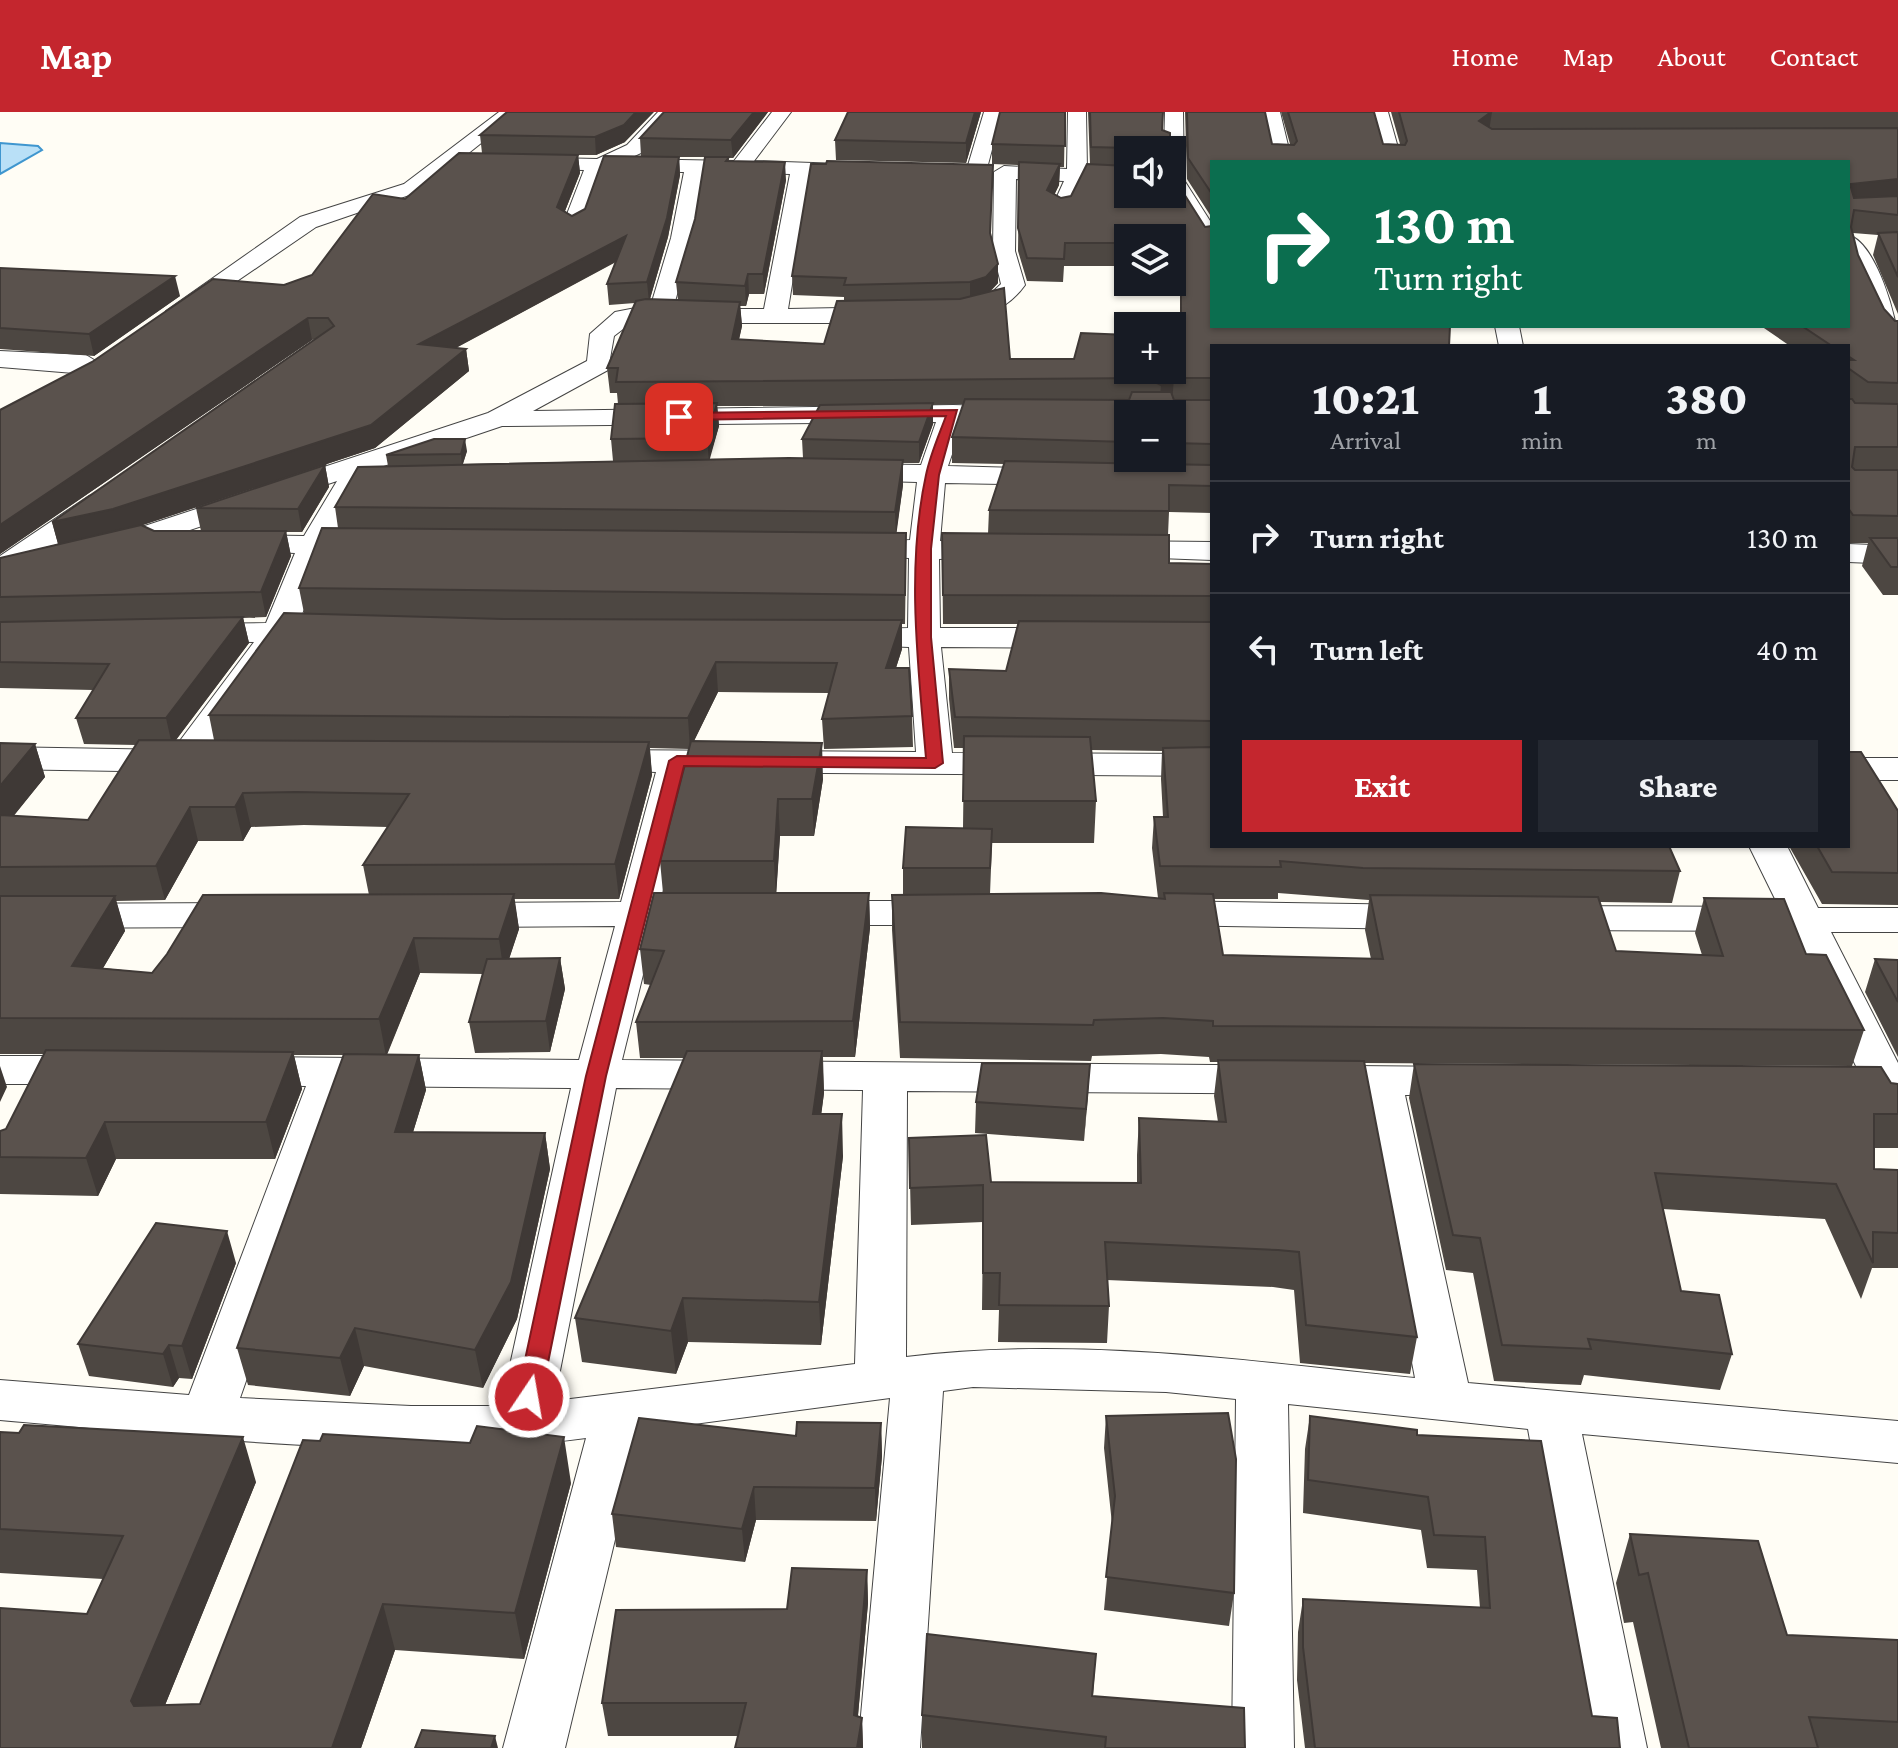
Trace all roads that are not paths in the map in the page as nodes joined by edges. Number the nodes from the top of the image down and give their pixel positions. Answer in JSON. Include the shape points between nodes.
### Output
{"nodes":[{"id":1,"x":511,"y":112,"type":"edge"},
{"id":2,"x":668,"y":112,"type":"edge"},
{"id":3,"x":782,"y":112,"type":"edge"},
{"id":4,"x":993,"y":112,"type":"edge"},
{"id":5,"x":1077,"y":112,"type":"edge"},
{"id":6,"x":1174,"y":112,"type":"edge"},
{"id":7,"x":1271,"y":112,"type":"edge"},
{"id":8,"x":1379,"y":112,"type":"edge"},
{"id":9,"x":1174,"y":136,"type":"edge"},
{"id":10,"x":1282,"y":160,"type":"edge"},
{"id":11,"x":1391,"y":160,"type":"edge"},
{"id":12,"x":446,"y":162,"type":"junction"},
{"id":13,"x":595,"y":167,"type":"junction"},
{"id":14,"x":695,"y":167,"type":"junction"},
{"id":15,"x":739,"y":168,"type":"junction"},
{"id":16,"x":801,"y":168,"type":"junction"},
{"id":17,"x":887,"y":169,"type":"edge"},
{"id":18,"x":1006,"y":172,"type":"junction"},
{"id":19,"x":1077,"y":176,"type":"junction"},
{"id":20,"x":1114,"y":177,"type":"edge"},
{"id":21,"x":1186,"y":181,"type":"edge"},
{"id":22,"x":1199,"y":182,"type":"edge"},
{"id":23,"x":1186,"y":200,"type":"edge"},
{"id":24,"x":1060,"y":211,"type":"edge"},
{"id":25,"x":573,"y":227,"type":"edge"},
{"id":26,"x":1210,"y":238,"type":"edge"},
{"id":27,"x":1850,"y":243,"type":"edge"},
{"id":28,"x":1883,"y":245,"type":"edge"},
{"id":29,"x":169,"y":284,"type":"edge"},
{"id":30,"x":215,"y":285,"type":"junction"},
{"id":31,"x":661,"y":310,"type":"junction"},
{"id":32,"x":908,"y":311,"type":"edge"},
{"id":33,"x":935,"y":312,"type":"edge"},
{"id":34,"x":775,"y":314,"type":"junction"},
{"id":35,"x":157,"y":326,"type":"edge"},
{"id":36,"x":1898,"y":337,"type":"edge"},
{"id":37,"x":0,"y":359,"type":"edge"},
{"id":38,"x":110,"y":359,"type":"edge"},
{"id":39,"x":87,"y":376,"type":"junction"},
{"id":40,"x":953,"y":413,"type":"junction"},
{"id":41,"x":1042,"y":413,"type":"edge"},
{"id":42,"x":497,"y":419,"type":"junction"},
{"id":43,"x":0,"y":422,"type":"edge"},
{"id":44,"x":822,"y":472,"type":"edge"},
{"id":45,"x":932,"y":475,"type":"junction"},
{"id":46,"x":1072,"y":478,"type":"edge"},
{"id":47,"x":399,"y":479,"type":"edge"},
{"id":48,"x":352,"y":480,"type":"junction"},
{"id":49,"x":313,"y":481,"type":"junction"},
{"id":50,"x":116,"y":490,"type":"edge"},
{"id":51,"x":128,"y":543,"type":"junction"},
{"id":52,"x":313,"y":545,"type":"junction"},
{"id":53,"x":392,"y":545,"type":"edge"},
{"id":54,"x":830,"y":549,"type":"edge"},
{"id":55,"x":924,"y":549,"type":"junction"},
{"id":56,"x":1020,"y":550,"type":"edge"},
{"id":57,"x":1084,"y":550,"type":"edge"},
{"id":58,"x":1210,"y":551,"type":"edge"},
{"id":59,"x":1850,"y":553,"type":"edge"},
{"id":60,"x":1898,"y":555,"type":"edge"},
{"id":61,"x":0,"y":571,"type":"edge"},
{"id":62,"x":280,"y":629,"type":"junction"},
{"id":63,"x":356,"y":631,"type":"edge"},
{"id":64,"x":159,"y":634,"type":"edge"},
{"id":65,"x":815,"y":637,"type":"edge"},
{"id":66,"x":923,"y":637,"type":"junction"},
{"id":67,"x":1097,"y":638,"type":"edge"},
{"id":68,"x":0,"y":758,"type":"edge"},
{"id":69,"x":183,"y":761,"type":"junction"},
{"id":70,"x":231,"y":761,"type":"edge"},
{"id":71,"x":565,"y":761,"type":"edge"},
{"id":72,"x":677,"y":761,"type":"junction"},
{"id":73,"x":935,"y":763,"type":"junction"},
{"id":74,"x":1210,"y":765,"type":"edge"},
{"id":75,"x":1850,"y":769,"type":"edge"},
{"id":76,"x":1898,"y":769,"type":"edge"},
{"id":77,"x":1769,"y":848,"type":"edge"},
{"id":78,"x":975,"y":912,"type":"edge"},
{"id":79,"x":1131,"y":913,"type":"edge"},
{"id":80,"x":635,"y":914,"type":"junction"},
{"id":81,"x":286,"y":915,"type":"edge"},
{"id":82,"x":429,"y":915,"type":"edge"},
{"id":83,"x":0,"y":916,"type":"edge"},
{"id":84,"x":1462,"y":917,"type":"edge"},
{"id":85,"x":1509,"y":918,"type":"edge"},
{"id":86,"x":1898,"y":920,"type":"edge"},
{"id":87,"x":1808,"y":921,"type":"junction"},
{"id":88,"x":20,"y":1070,"type":"edge"},
{"id":89,"x":133,"y":1071,"type":"edge"},
{"id":90,"x":210,"y":1071,"type":"edge"},
{"id":91,"x":333,"y":1072,"type":"junction"},
{"id":92,"x":885,"y":1075,"type":"junction"},
{"id":93,"x":596,"y":1076,"type":"junction"},
{"id":94,"x":1380,"y":1081,"type":"junction"},
{"id":95,"x":1506,"y":1082,"type":"edge"},
{"id":96,"x":1837,"y":1084,"type":"edge"},
{"id":97,"x":1893,"y":1092,"type":"edge"},
{"id":98,"x":22,"y":1111,"type":"edge"},
{"id":99,"x":899,"y":1378,"type":"junction"},
{"id":100,"x":1262,"y":1382,"type":"junction"},
{"id":101,"x":0,"y":1400,"type":"edge"},
{"id":102,"x":1446,"y":1401,"type":"junction"},
{"id":103,"x":1551,"y":1411,"type":"junction"},
{"id":104,"x":618,"y":1416,"type":"junction"},
{"id":105,"x":207,"y":1417,"type":"junction"},
{"id":106,"x":523,"y":1426,"type":"junction"},
{"id":107,"x":1898,"y":1442,"type":"edge"},
{"id":108,"x":534,"y":1748,"type":"edge"},
{"id":109,"x":889,"y":1748,"type":"edge"},
{"id":110,"x":1263,"y":1748,"type":"edge"},
{"id":111,"x":1616,"y":1748,"type":"edge"}],
"edges":[{"from":1,"to":12,"type":"street"},
{"from":2,"to":13,"type":"street","via":[[634,149]]},
{"from":3,"to":15,"type":"street"},
{"from":4,"to":18,"type":"street","via":[[969,172]]},
{"from":5,"to":19,"type":"street"},
{"from":6,"to":9,"type":"street"},
{"from":7,"to":10,"type":"street"},
{"from":8,"to":11,"type":"street"},
{"from":12,"to":13,"type":"street"},
{"from":12,"to":30,"type":"street","via":[[411,188],[308,222]]},
{"from":13,"to":14,"type":"street"},
{"from":13,"to":25,"type":"street"},
{"from":14,"to":15,"type":"street"},
{"from":14,"to":31,"type":"street"},
{"from":15,"to":16,"type":"street"},
{"from":16,"to":17,"type":"street"},
{"from":16,"to":34,"type":"street"},
{"from":18,"to":19,"type":"street"},
{"from":18,"to":33,"type":"street","via":[[1004,251],[1013,285],[993,305],[963,313]]},
{"from":19,"to":20,"type":"street"},
{"from":19,"to":24,"type":"street"},
{"from":21,"to":22,"type":"street"},
{"from":23,"to":26,"type":"street"},
{"from":27,"to":28,"type":"street"},
{"from":27,"to":36,"type":"street","via":[[1861,254],[1874,300]]},
{"from":29,"to":30,"type":"street"},
{"from":30,"to":35,"type":"street"},
{"from":31,"to":34,"type":"street","via":[[699,316]]},
{"from":31,"to":42,"type":"street","via":[[623,317],[602,334],[599,365]]},
{"from":32,"to":34,"type":"street","via":[[870,316]]},
{"from":37,"to":39,"type":"street","via":[[86,363]]},
{"from":38,"to":39,"type":"street"},
{"from":39,"to":43,"type":"street"},
{"from":40,"to":41,"type":"street"},
{"from":40,"to":42,"type":"street"},
{"from":40,"to":45,"type":"street"},
{"from":42,"to":49,"type":"street"},
{"from":44,"to":45,"type":"street"},
{"from":45,"to":46,"type":"street"},
{"from":45,"to":55,"type":"street"},
{"from":47,"to":48,"type":"street"},
{"from":48,"to":49,"type":"street"},
{"from":48,"to":52,"type":"street"},
{"from":49,"to":51,"type":"street"},
{"from":50,"to":61,"type":"street"},
{"from":51,"to":52,"type":"street"},
{"from":51,"to":61,"type":"street"},
{"from":52,"to":53,"type":"street"},
{"from":52,"to":62,"type":"street"},
{"from":54,"to":55,"type":"street"},
{"from":55,"to":56,"type":"street"},
{"from":55,"to":66,"type":"street"},
{"from":57,"to":58,"type":"street"},
{"from":59,"to":60,"type":"street"},
{"from":62,"to":63,"type":"street"},
{"from":62,"to":64,"type":"street"},
{"from":62,"to":69,"type":"street"},
{"from":65,"to":66,"type":"street"},
{"from":66,"to":67,"type":"street"},
{"from":66,"to":73,"type":"street"},
{"from":68,"to":69,"type":"street"},
{"from":69,"to":70,"type":"street"},
{"from":71,"to":72,"type":"street"},
{"from":72,"to":73,"type":"street"},
{"from":72,"to":80,"type":"street"},
{"from":73,"to":74,"type":"street"},
{"from":75,"to":76,"type":"street"},
{"from":77,"to":87,"type":"street"},
{"from":78,"to":80,"type":"street"},
{"from":79,"to":84,"type":"street"},
{"from":80,"to":82,"type":"street"},
{"from":80,"to":93,"type":"street"},
{"from":81,"to":83,"type":"street"},
{"from":85,"to":87,"type":"street"},
{"from":86,"to":87,"type":"street"},
{"from":87,"to":97,"type":"street"},
{"from":88,"to":89,"type":"street"},
{"from":88,"to":98,"type":"street"},
{"from":90,"to":91,"type":"street"},
{"from":91,"to":93,"type":"street"},
{"from":91,"to":105,"type":"street"},
{"from":92,"to":93,"type":"street"},
{"from":92,"to":94,"type":"street"},
{"from":92,"to":99,"type":"street"},
{"from":93,"to":106,"type":"street"},
{"from":94,"to":95,"type":"street"},
{"from":94,"to":102,"type":"street"},
{"from":96,"to":97,"type":"street"},
{"from":99,"to":100,"type":"street","via":[[973,1368],[1166,1372]]},
{"from":99,"to":104,"type":"street"},
{"from":99,"to":109,"type":"street"},
{"from":100,"to":102,"type":"street"},
{"from":100,"to":110,"type":"street"},
{"from":101,"to":105,"type":"street"},
{"from":102,"to":103,"type":"street"},
{"from":103,"to":107,"type":"street"},
{"from":103,"to":111,"type":"street"},
{"from":104,"to":106,"type":"street"},
{"from":104,"to":108,"type":"street"},
{"from":105,"to":106,"type":"street","via":[[302,1444],[411,1427]]}]}
